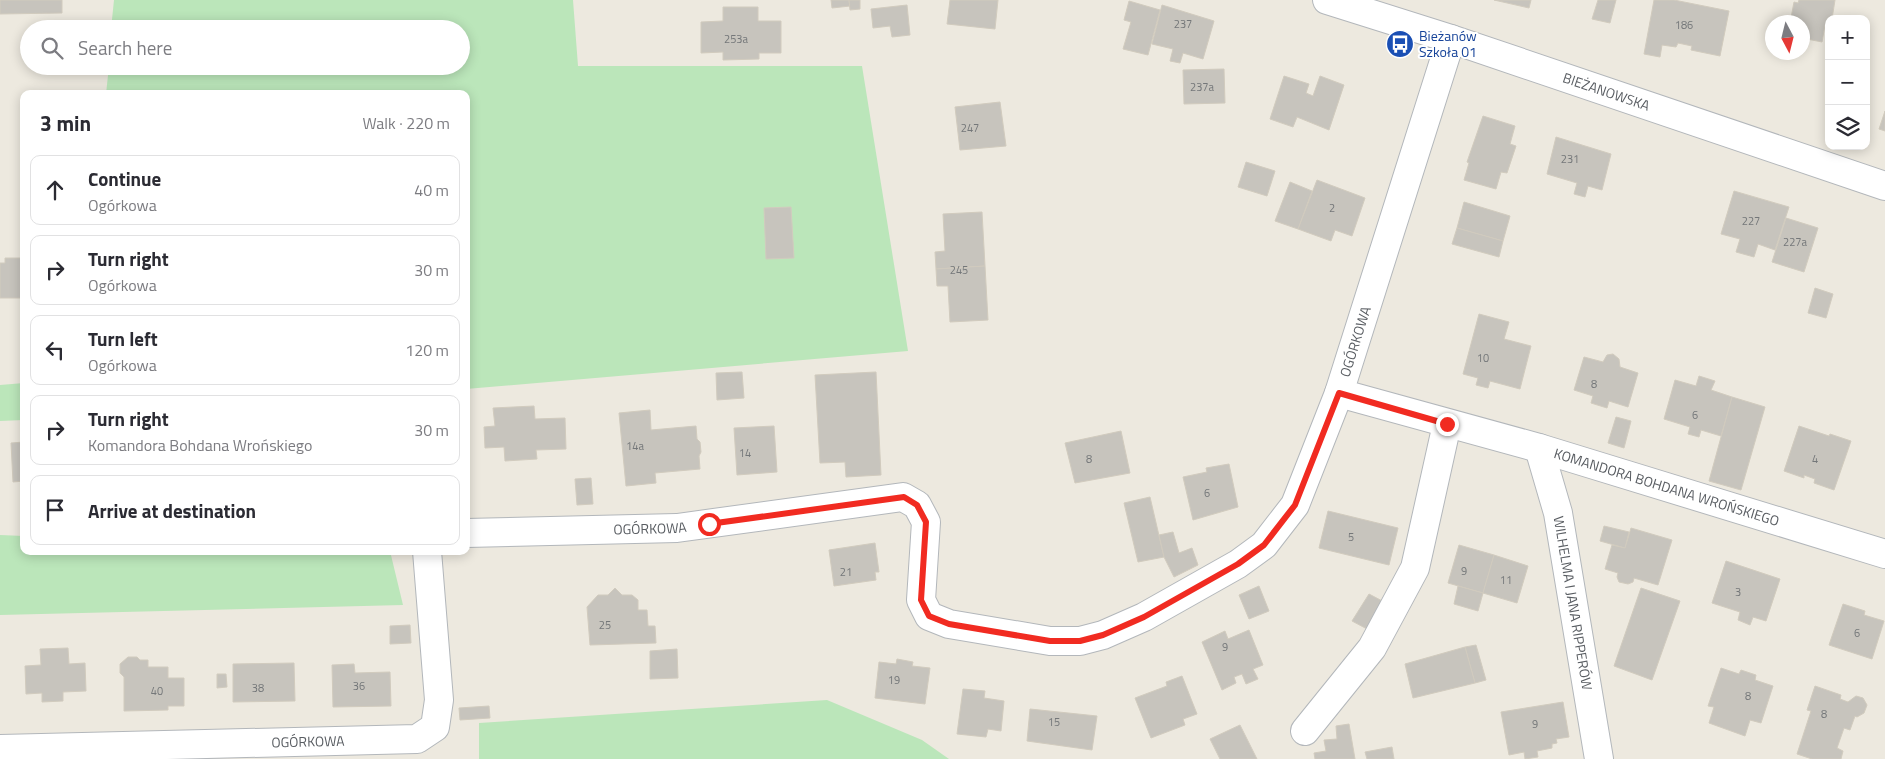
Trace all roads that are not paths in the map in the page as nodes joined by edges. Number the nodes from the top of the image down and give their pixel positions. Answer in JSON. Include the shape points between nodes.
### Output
{"nodes":[{"id":1,"x":1327,"y":0,"type":"edge"},
{"id":2,"x":1451,"y":39,"type":"junction"},
{"id":3,"x":1885,"y":186,"type":"edge"},
{"id":4,"x":1339,"y":393,"type":"junction"},
{"id":5,"x":1447,"y":424,"type":"junction"},
{"id":6,"x":1540,"y":448,"type":"junction"},
{"id":7,"x":470,"y":533,"type":"edge"},
{"id":8,"x":1885,"y":554,"type":"edge"},
{"id":9,"x":427,"y":555,"type":"edge"},
{"id":10,"x":1305,"y":731,"type":"dead end"},
{"id":11,"x":0,"y":749,"type":"edge"},
{"id":12,"x":1599,"y":759,"type":"edge"}],
"edges":[{"from":1,"to":2,"type":"street","name":"BIEŻANOWSKA"},
{"from":2,"to":3,"type":"street","name":"BIEŻANOWSKA"},
{"from":2,"to":4,"type":"street","name":"OGÓRKOWA"},
{"from":4,"to":5,"type":"street","name":"KOMANDORA BOHDANA WROŃSKIEGO"},
{"from":4,"to":7,"type":"street","name":"OGÓRKOWA","via":[[1295,505],[1264,545],[1238,564],[1144,617],[1080,641],[1050,641],[949,624],[929,616],[921,600],[926,522],[917,505],[904,497],[677,528]]},
{"from":5,"to":6,"type":"street","name":"KOMANDORA BOHDANA WROŃSKIEGO"},
{"from":5,"to":10,"type":"street","via":[[1415,568],[1372,648]]},
{"from":6,"to":8,"type":"street","name":"KOMANDORA BOHDANA WROŃSKIEGO"},
{"from":6,"to":12,"type":"street","name":"WILHELMA I JANA RIPPERÓW","via":[[1558,512]]},
{"from":9,"to":11,"type":"street","name":"OGÓRKOWA","via":[[439,700],[434,727],[416,739]]}]}
